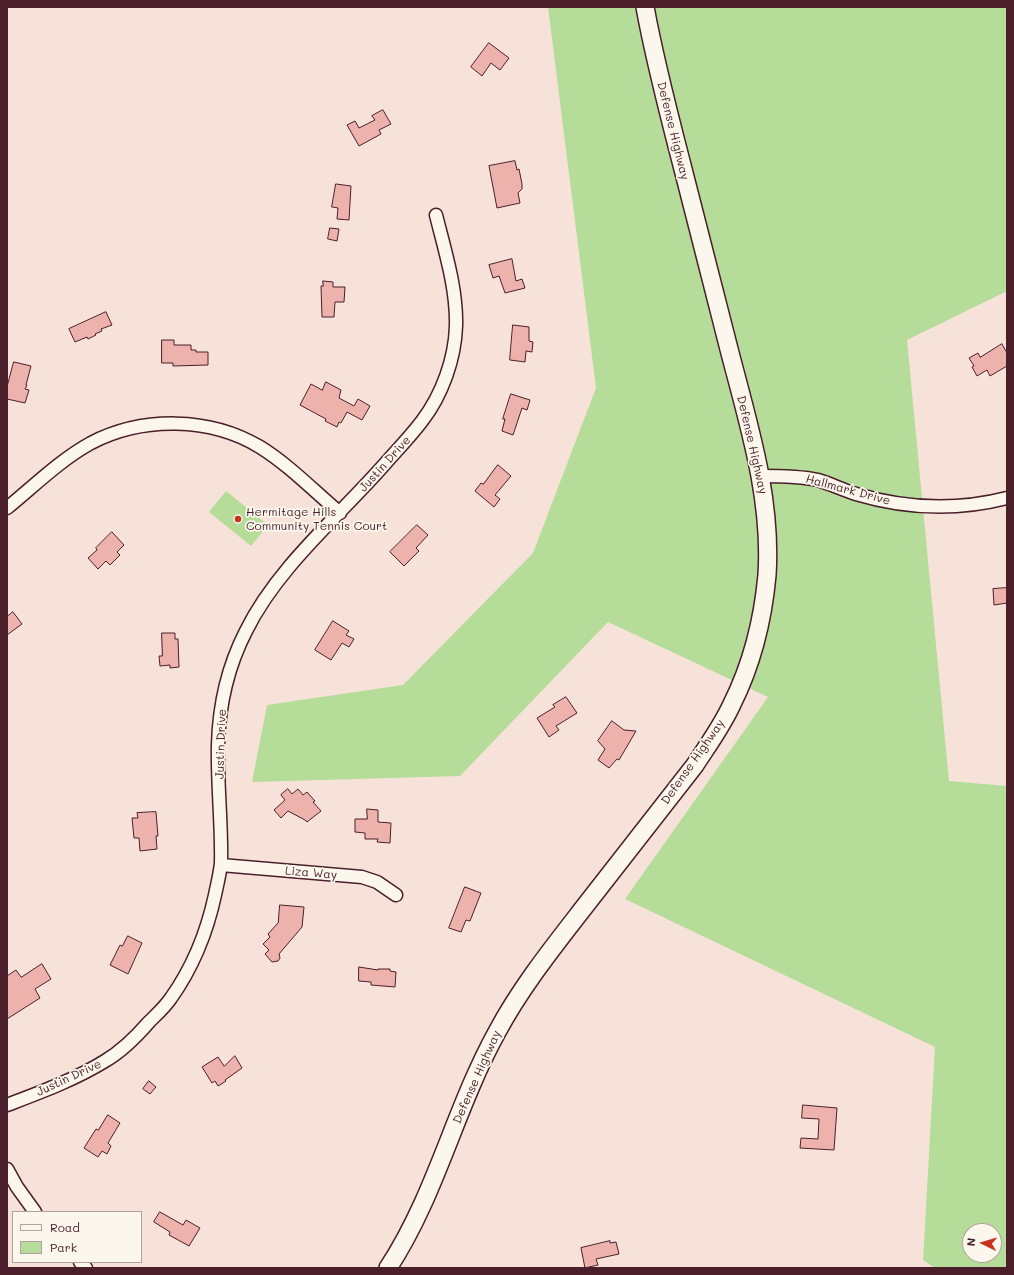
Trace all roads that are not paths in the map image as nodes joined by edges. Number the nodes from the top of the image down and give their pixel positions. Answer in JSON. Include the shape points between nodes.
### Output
{"nodes":[{"id":1,"x":645,"y":7,"type":"edge"},
{"id":2,"x":436,"y":215,"type":"dead end"},
{"id":3,"x":760,"y":476,"type":"junction"},
{"id":4,"x":1007,"y":498,"type":"edge"},
{"id":5,"x":7,"y":508,"type":"edge"},
{"id":6,"x":340,"y":513,"type":"junction"},
{"id":7,"x":221,"y":866,"type":"junction"},
{"id":8,"x":396,"y":895,"type":"dead end"},
{"id":9,"x":7,"y":1105,"type":"edge"},
{"id":10,"x":7,"y":1169,"type":"edge"},
{"id":11,"x":34,"y":1211,"type":"edge"},
{"id":12,"x":388,"y":1268,"type":"edge"}],
"edges":[{"from":1,"to":3,"type":"main road","name":"Defense Highway","via":[[660,79]]},
{"from":2,"to":6,"type":"street","name":"Justin Drive","via":[[455,306],[456,327],[447,373],[437,397],[423,420]]},
{"from":3,"to":4,"type":"street","name":"Hallmark Drive","via":[[818,480],[856,494],[925,507],[984,504]]},
{"from":3,"to":12,"type":"main road","name":"Defense Highway","via":[[768,534],[767,576],[753,652],[732,705],[695,765],[549,953],[497,1030],[473,1079],[429,1191],[412,1228]]},
{"from":5,"to":6,"type":"street","via":[[58,466],[107,436],[141,426],[179,424],[219,430],[249,441],[278,460]]},
{"from":6,"to":7,"type":"street","name":"Justin Drive","via":[[271,588],[245,632],[235,657],[225,687],[220,716],[218,746]]},
{"from":7,"to":8,"type":"street","name":"Liza Way","via":[[362,877],[377,882]]},
{"from":7,"to":9,"type":"street","name":"Justin Drive","via":[[211,914],[201,944],[188,970],[165,1005],[137,1036],[106,1061],[60,1085]]},
{"from":10,"to":11,"type":"street"}]}
